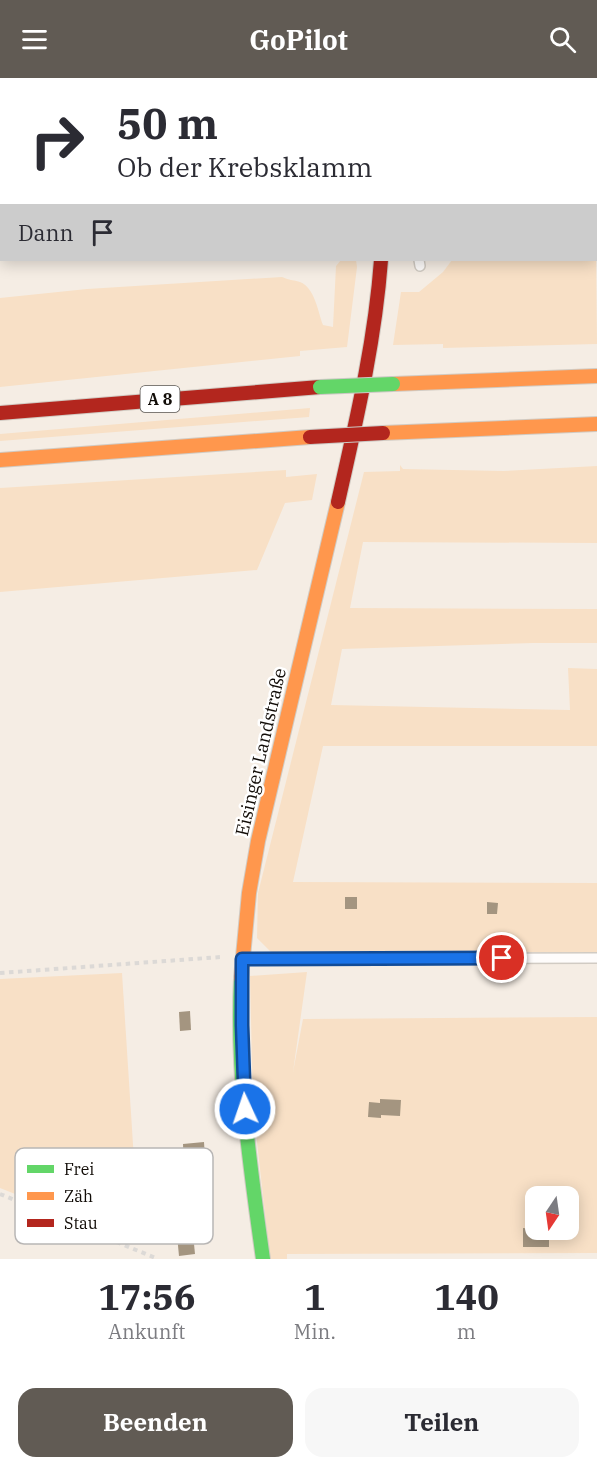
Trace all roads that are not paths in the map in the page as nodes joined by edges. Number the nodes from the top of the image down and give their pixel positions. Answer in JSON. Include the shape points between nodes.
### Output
{"nodes":[{"id":1,"x":381,"y":261,"type":"edge"},
{"id":2,"x":597,"y":376,"type":"edge"},
{"id":3,"x":0,"y":413,"type":"edge"},
{"id":4,"x":597,"y":424,"type":"edge"},
{"id":5,"x":0,"y":460,"type":"edge"},
{"id":6,"x":597,"y":958,"type":"edge"},
{"id":7,"x":242,"y":959,"type":"junction"},
{"id":8,"x":262,"y":1259,"type":"edge"}],
"edges":[{"from":1,"to":7,"type":"main road","name":"Eisinger Landstraße","via":[[373,344],[263,820],[248,894]]},
{"from":2,"to":3,"type":"main road","number":"A 8","bridge":true,"via":[[320,387]]},
{"from":4,"to":5,"type":"main road","bridge":true,"via":[[310,437]]},
{"from":6,"to":7,"type":"lane"},
{"from":7,"to":8,"type":"main road","name":"Eisinger Landstraße","via":[[244,1103]]}]}
